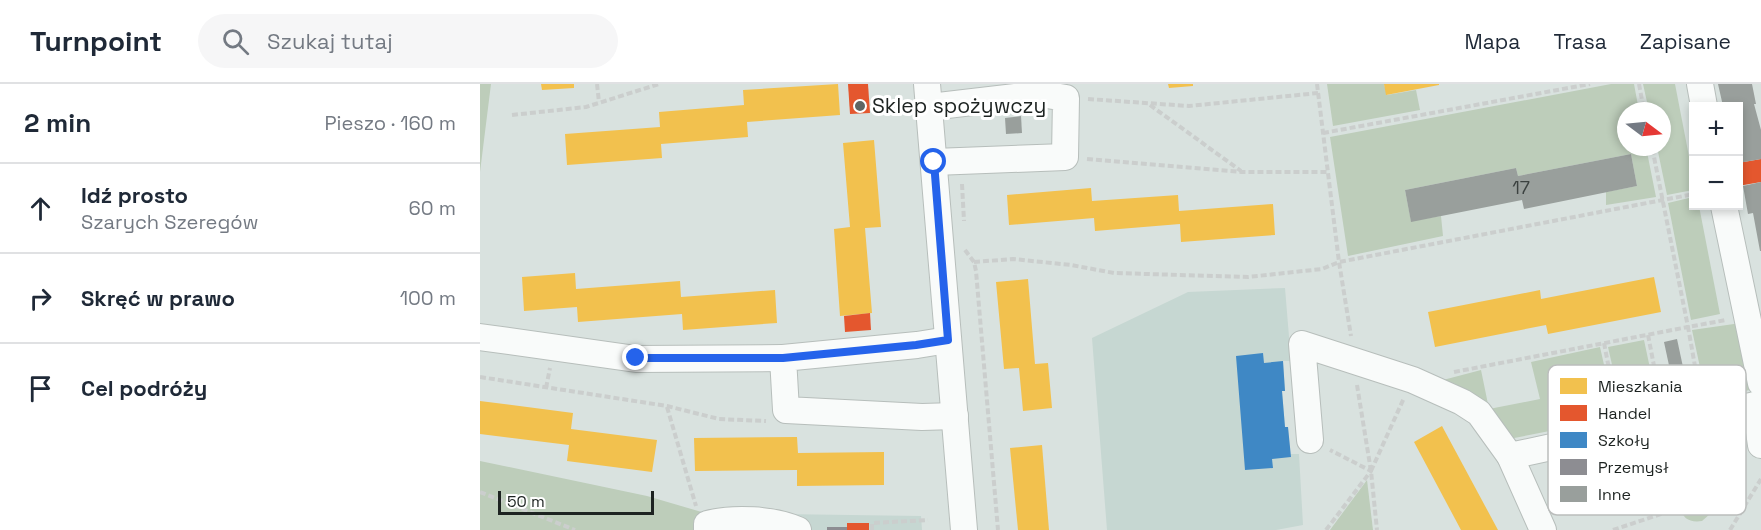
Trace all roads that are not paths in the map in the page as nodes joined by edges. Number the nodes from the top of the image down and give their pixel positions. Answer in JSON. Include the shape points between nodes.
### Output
{"nodes":[{"id":1,"x":1700,"y":84,"type":"edge"},
{"id":2,"x":929,"y":95,"type":"edge"},
{"id":3,"x":1703,"y":102,"type":"edge"},
{"id":4,"x":934,"y":162,"type":"junction"},
{"id":5,"x":1725,"y":210,"type":"edge"},
{"id":6,"x":480,"y":337,"type":"edge"},
{"id":7,"x":948,"y":340,"type":"junction"},
{"id":8,"x":783,"y":358,"type":"junction"},
{"id":9,"x":1759,"y":398,"type":"edge"},
{"id":10,"x":955,"y":416,"type":"junction"},
{"id":11,"x":1310,"y":440,"type":"road end"},
{"id":12,"x":1761,"y":445,"type":"edge"},
{"id":13,"x":1548,"y":448,"type":"edge"},
{"id":14,"x":1510,"y":456,"type":"junction"},
{"id":15,"x":707,"y":527,"type":"edge"},
{"id":16,"x":798,"y":530,"type":"edge"},
{"id":17,"x":964,"y":530,"type":"edge"},
{"id":18,"x":1543,"y":530,"type":"edge"}],
"edges":[{"from":1,"to":3,"type":"street"},
{"from":2,"to":4,"type":"street"},
{"from":2,"to":4,"type":"street","via":[[1040,94],[1066,98],[1065,157]]},
{"from":4,"to":7,"type":"street"},
{"from":5,"to":9,"type":"street"},
{"from":6,"to":8,"type":"street","via":[[636,358]]},
{"from":7,"to":8,"type":"street"},
{"from":7,"to":10,"type":"street"},
{"from":8,"to":10,"type":"street","via":[[786,410]]},
{"from":9,"to":12,"type":"street"},
{"from":10,"to":17,"type":"street"},
{"from":11,"to":14,"type":"street","via":[[1302,344],[1413,380],[1462,402],[1479,413]]},
{"from":13,"to":14,"type":"street"},
{"from":14,"to":18,"type":"street"},
{"from":15,"to":16,"type":"street","via":[[723,520],[783,523]]}]}
